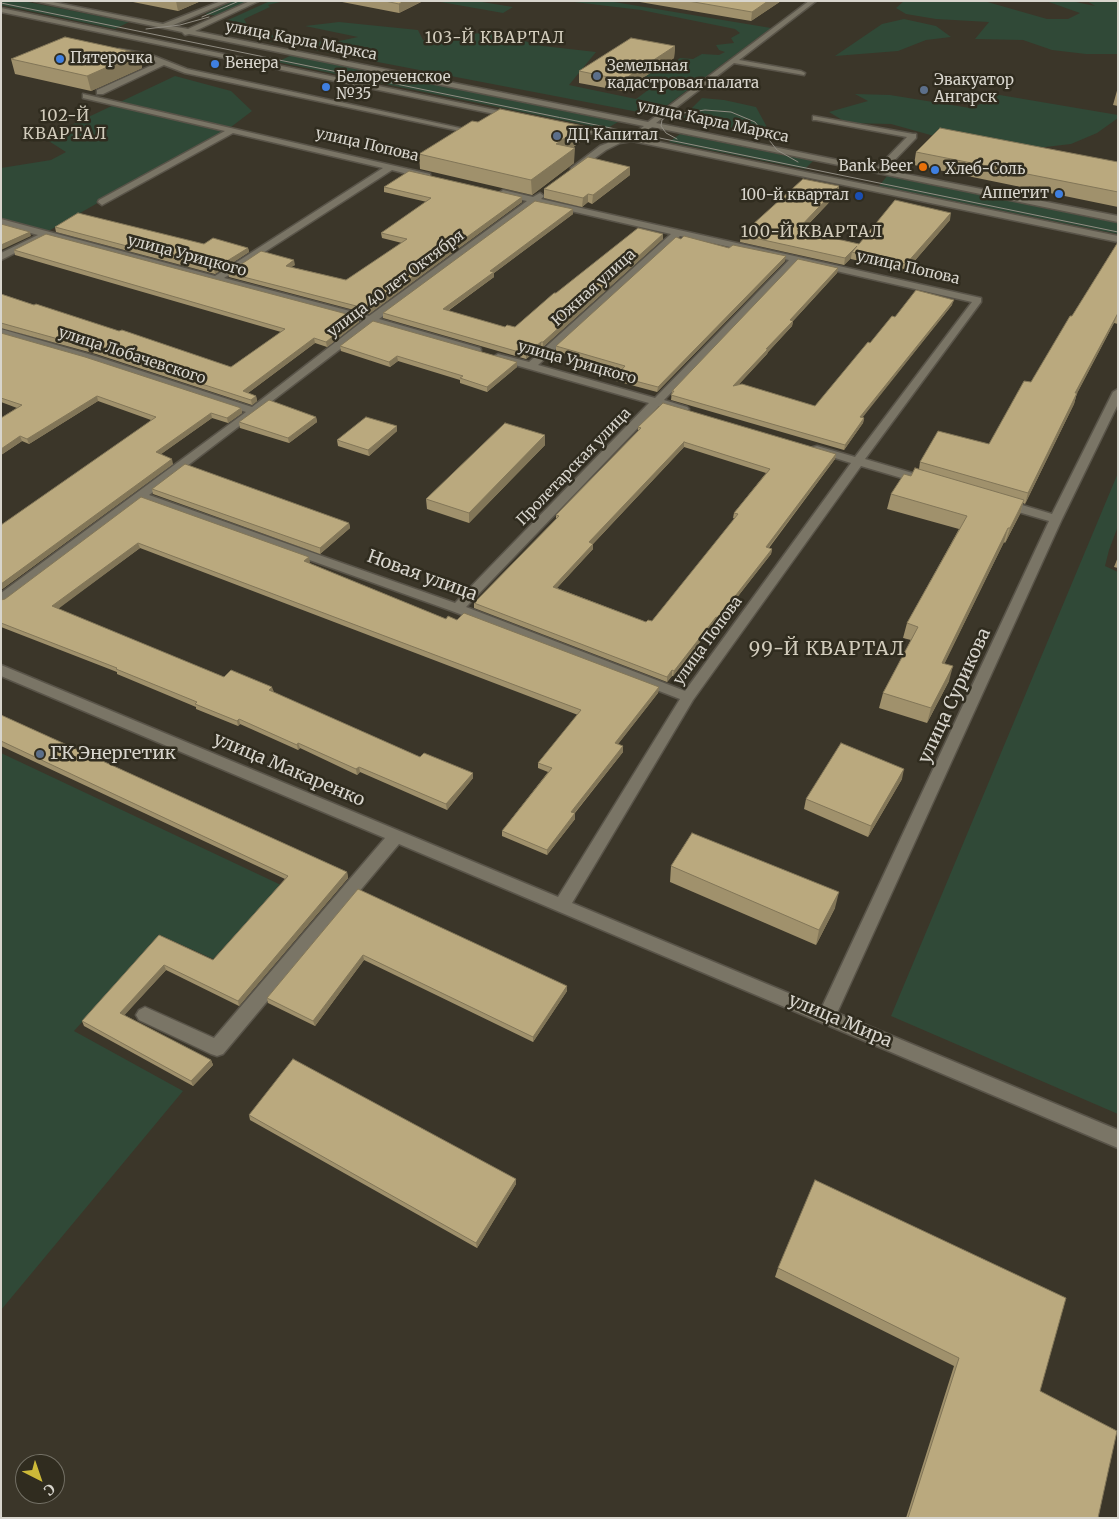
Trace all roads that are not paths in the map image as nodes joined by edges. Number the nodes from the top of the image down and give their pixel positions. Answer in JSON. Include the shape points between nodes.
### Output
{"nodes":[{"id":1,"x":37,"y":1,"type":"edge"},
{"id":2,"x":228,"y":1,"type":"edge"},
{"id":3,"x":256,"y":1,"type":"edge"},
{"id":4,"x":813,"y":1,"type":"edge"},
{"id":5,"x":1,"y":10,"type":"edge"},
{"id":6,"x":163,"y":27,"type":"junction"},
{"id":7,"x":188,"y":32,"type":"junction"},
{"id":8,"x":139,"y":37,"type":"junction"},
{"id":9,"x":174,"y":40,"type":"junction"},
{"id":10,"x":113,"y":50,"type":"edge"},
{"id":11,"x":146,"y":56,"type":"junction"},
{"id":12,"x":732,"y":61,"type":"junction"},
{"id":13,"x":163,"y":63,"type":"junction"},
{"id":14,"x":801,"y":73,"type":"dead end"},
{"id":15,"x":357,"y":83,"type":"junction"},
{"id":16,"x":100,"y":92,"type":"edge"},
{"id":17,"x":86,"y":96,"type":"edge"},
{"id":18,"x":324,"y":100,"type":"junction"},
{"id":19,"x":506,"y":114,"type":"junction"},
{"id":20,"x":525,"y":118,"type":"edge"},
{"id":21,"x":816,"y":118,"type":"dead end"},
{"id":22,"x":494,"y":122,"type":"edge"},
{"id":23,"x":552,"y":123,"type":"edge"},
{"id":24,"x":651,"y":124,"type":"junction"},
{"id":25,"x":486,"y":128,"type":"edge"},
{"id":26,"x":231,"y":131,"type":"junction"},
{"id":27,"x":632,"y":139,"type":"junction"},
{"id":28,"x":391,"y":168,"type":"junction"},
{"id":29,"x":880,"y":170,"type":"junction"},
{"id":30,"x":565,"y":177,"type":"edge"},
{"id":31,"x":439,"y":178,"type":"edge"},
{"id":32,"x":549,"y":189,"type":"edge"},
{"id":33,"x":496,"y":192,"type":"edge"},
{"id":34,"x":534,"y":200,"type":"junction"},
{"id":35,"x":102,"y":202,"type":"dead end"},
{"id":36,"x":1118,"y":219,"type":"edge"},
{"id":37,"x":1,"y":222,"type":"edge"},
{"id":38,"x":677,"y":233,"type":"junction"},
{"id":39,"x":46,"y":234,"type":"junction"},
{"id":40,"x":1118,"y":238,"type":"edge"},
{"id":41,"x":1,"y":257,"type":"edge"},
{"id":42,"x":795,"y":259,"type":"junction"},
{"id":43,"x":216,"y":279,"type":"junction"},
{"id":44,"x":371,"y":320,"type":"junction"},
{"id":45,"x":1,"y":332,"type":"edge"},
{"id":46,"x":531,"y":366,"type":"junction"},
{"id":47,"x":1118,"y":392,"type":"edge"},
{"id":48,"x":658,"y":402,"type":"junction"},
{"id":49,"x":254,"y":411,"type":"junction"},
{"id":50,"x":696,"y":413,"type":"edge"},
{"id":51,"x":811,"y":447,"type":"edge"},
{"id":52,"x":858,"y":462,"type":"junction"},
{"id":53,"x":934,"y":483,"type":"edge"},
{"id":54,"x":141,"y":496,"type":"junction"},
{"id":55,"x":990,"y":500,"type":"edge"},
{"id":56,"x":1056,"y":518,"type":"junction"},
{"id":57,"x":1,"y":600,"type":"edge"},
{"id":58,"x":457,"y":608,"type":"junction"},
{"id":59,"x":1,"y":670,"type":"edge"},
{"id":60,"x":688,"y":697,"type":"junction"},
{"id":61,"x":397,"y":835,"type":"junction"},
{"id":62,"x":562,"y":905,"type":"junction"},
{"id":63,"x":145,"y":1015,"type":"dead end"},
{"id":64,"x":827,"y":1016,"type":"junction"},
{"id":65,"x":1118,"y":1139,"type":"edge"}],
"edges":[{"from":1,"to":6,"type":"street","name":"улица Карла Маркса"},
{"from":2,"to":6,"type":"street"},
{"from":3,"to":7,"type":"street"},
{"from":4,"to":12,"type":"street"},
{"from":5,"to":8,"type":"street","name":"улица Карла Маркса"},
{"from":6,"to":7,"type":"street","name":"улица Карла Маркса"},
{"from":6,"to":8,"type":"street"},
{"from":7,"to":9,"type":"street"},
{"from":7,"to":24,"type":"street","name":"улица Карла Маркса"},
{"from":8,"to":9,"type":"street","name":"улица Карла Маркса","via":[[162,42]]},
{"from":9,"to":11,"type":"street"},
{"from":9,"to":15,"type":"street","name":"улица Карла Маркса"},
{"from":10,"to":11,"type":"street"},
{"from":11,"to":13,"type":"street"},
{"from":12,"to":14,"type":"street"},
{"from":12,"to":24,"type":"street"},
{"from":13,"to":16,"type":"street"},
{"from":13,"to":18,"type":"street","via":[[185,71]]},
{"from":15,"to":18,"type":"street"},
{"from":15,"to":19,"type":"street","name":"улица Карла Маркса"},
{"from":17,"to":26,"type":"street","name":"улица Попова"},
{"from":18,"to":25,"type":"street","via":[[478,133]]},
{"from":19,"to":20,"type":"street","name":"улица Карла Маркса"},
{"from":19,"to":22,"type":"street"},
{"from":21,"to":29,"type":"street","via":[[913,136]]},
{"from":23,"to":27,"type":"street","name":"улица Карла Маркса"},
{"from":24,"to":27,"type":"street"},
{"from":24,"to":29,"type":"street","name":"улица Карла Маркса"},
{"from":26,"to":28,"type":"street","name":"улица Попова"},
{"from":26,"to":35,"type":"street"},
{"from":27,"to":30,"type":"street","via":[[602,148]]},
{"from":27,"to":40,"type":"street","name":"улица Карла Маркса"},
{"from":28,"to":31,"type":"street","name":"улица Попова"},
{"from":28,"to":43,"type":"street"},
{"from":29,"to":36,"type":"street","name":"улица Карла Маркса"},
{"from":32,"to":34,"type":"street","name":"улица 40 лет Октября"},
{"from":33,"to":34,"type":"street","name":"улица Попова"},
{"from":34,"to":38,"type":"street","name":"улица Попова"},
{"from":34,"to":44,"type":"street","name":"улица 40 лет Октября"},
{"from":37,"to":39,"type":"street","name":"улица Урицкого"},
{"from":38,"to":42,"type":"street","name":"улица Попова"},
{"from":38,"to":46,"type":"street","name":"Южная улица"},
{"from":39,"to":41,"type":"street"},
{"from":39,"to":43,"type":"street","name":"улица Урицкого"},
{"from":42,"to":48,"type":"street","name":"Пролетарская улица"},
{"from":42,"to":52,"type":"street","name":"улица Попова","via":[[978,300]]},
{"from":43,"to":44,"type":"street","name":"улица Урицкого"},
{"from":44,"to":46,"type":"street","name":"улица Урицкого"},
{"from":44,"to":49,"type":"street","name":"улица 40 лет Октября"},
{"from":45,"to":49,"type":"street","name":"улица Лобачевского"},
{"from":46,"to":48,"type":"street","name":"улица Урицкого"},
{"from":47,"to":56,"type":"street","name":"улица Сурикова"},
{"from":48,"to":50,"type":"street","name":"улица Урицкого"},
{"from":48,"to":58,"type":"street","name":"Пролетарская улица"},
{"from":49,"to":54,"type":"street","name":"улица 40 лет Октября"},
{"from":51,"to":52,"type":"street"},
{"from":52,"to":53,"type":"street"},
{"from":52,"to":60,"type":"street","name":"улица Попова"},
{"from":54,"to":57,"type":"street","name":"улица 40 лет Октября"},
{"from":54,"to":58,"type":"street","name":"Новая улица"},
{"from":55,"to":56,"type":"street"},
{"from":56,"to":64,"type":"street","name":"улица Сурикова"},
{"from":58,"to":60,"type":"street","name":"Новая улица"},
{"from":59,"to":61,"type":"street","name":"улица Макаренко"},
{"from":60,"to":62,"type":"street","name":"улица Попова"},
{"from":61,"to":62,"type":"street","name":"улица Макаренко"},
{"from":61,"to":63,"type":"street","via":[[217,1048]]},
{"from":62,"to":64,"type":"street","name":"улица Мира"},
{"from":64,"to":65,"type":"street","name":"улица Мира"}]}
